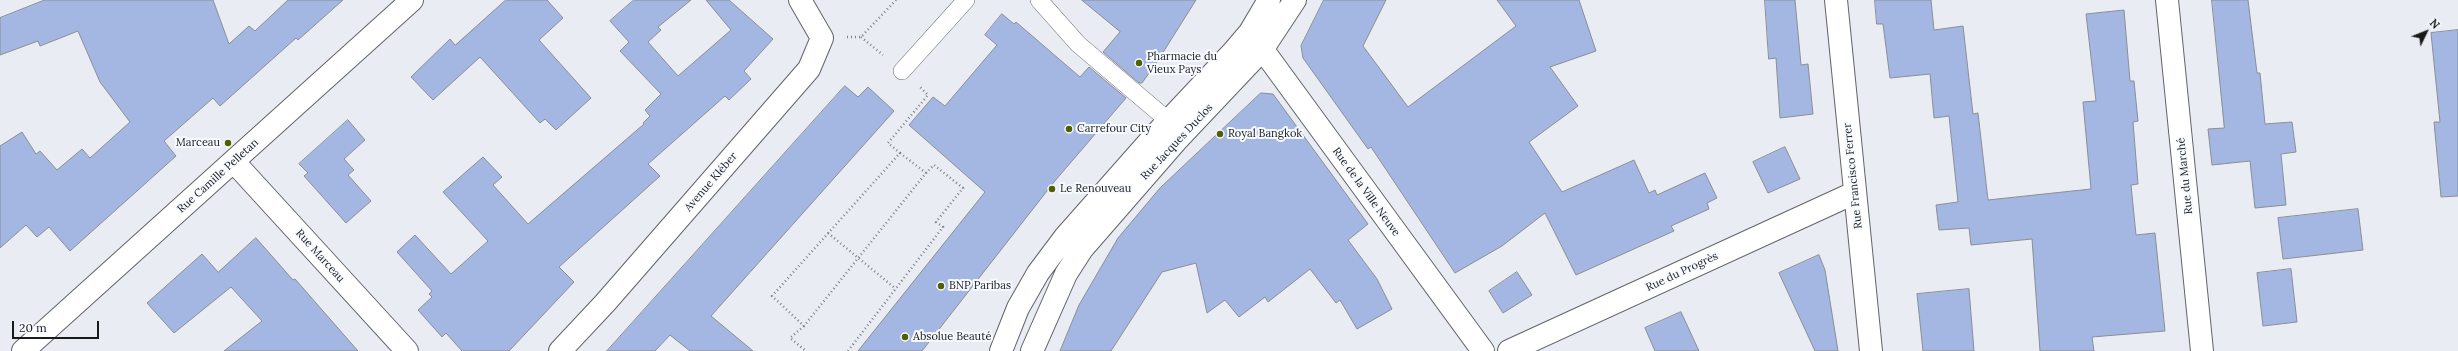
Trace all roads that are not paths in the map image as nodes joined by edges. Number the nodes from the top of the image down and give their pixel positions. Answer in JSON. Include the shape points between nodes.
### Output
{"nodes":[{"id":1,"x":412,"y":0,"type":"edge"},
{"id":2,"x":800,"y":0,"type":"edge"},
{"id":3,"x":966,"y":0,"type":"edge"},
{"id":4,"x":1039,"y":0,"type":"edge"},
{"id":5,"x":1269,"y":0,"type":"edge"},
{"id":6,"x":1295,"y":0,"type":"edge"},
{"id":7,"x":1836,"y":0,"type":"edge"},
{"id":8,"x":2167,"y":0,"type":"edge"},
{"id":9,"x":1250,"y":32,"type":"junction"},
{"id":10,"x":1262,"y":50,"type":"junction"},
{"id":11,"x":902,"y":71,"type":"road end"},
{"id":12,"x":1176,"y":127,"type":"junction"},
{"id":13,"x":234,"y":162,"type":"junction"},
{"id":14,"x":1854,"y":194,"type":"junction"},
{"id":15,"x":23,"y":351,"type":"edge"},
{"id":16,"x":407,"y":351,"type":"edge"},
{"id":17,"x":560,"y":351,"type":"edge"},
{"id":18,"x":1001,"y":351,"type":"edge"},
{"id":19,"x":1032,"y":351,"type":"edge"},
{"id":20,"x":1483,"y":351,"type":"edge"},
{"id":21,"x":1509,"y":351,"type":"edge"},
{"id":22,"x":1871,"y":351,"type":"edge"},
{"id":23,"x":2202,"y":351,"type":"edge"}],
"edges":[{"from":1,"to":13,"type":"street","name":"Rue Camille Pelletan"},
{"from":2,"to":17,"type":"street","name":"Avenue Kléber","via":[[822,38],[809,69]]},
{"from":3,"to":11,"type":"lane"},
{"from":4,"to":12,"type":"lane","via":[[1078,44]]},
{"from":5,"to":9,"type":"street","name":"Rue Jacques Duclos"},
{"from":6,"to":10,"type":"street","name":"Rue Jacques Duclos"},
{"from":7,"to":14,"type":"street","name":"Rue Francisco Ferrer"},
{"from":8,"to":23,"type":"street","name":"Rue du Marché"},
{"from":9,"to":10,"type":"street","name":"Rue de la Ville Neuve"},
{"from":9,"to":12,"type":"street","name":"Rue Jacques Duclos"},
{"from":10,"to":12,"type":"street","name":"Rue Jacques Duclos"},
{"from":10,"to":20,"type":"street","name":"Rue de la Ville Neuve"},
{"from":12,"to":18,"type":"street","name":"Rue Jacques Duclos","via":[[1065,237],[1038,273],[1018,308]]},
{"from":12,"to":19,"type":"street","name":"Rue Jacques Duclos","via":[[1082,249],[1066,274]]},
{"from":13,"to":15,"type":"street","name":"Rue Camille Pelletan"},
{"from":13,"to":16,"type":"street","name":"Rue Marceau"},
{"from":14,"to":21,"type":"street","name":"Rue du Progrès"},
{"from":14,"to":22,"type":"street","name":"Rue Francisco Ferrer"}]}
